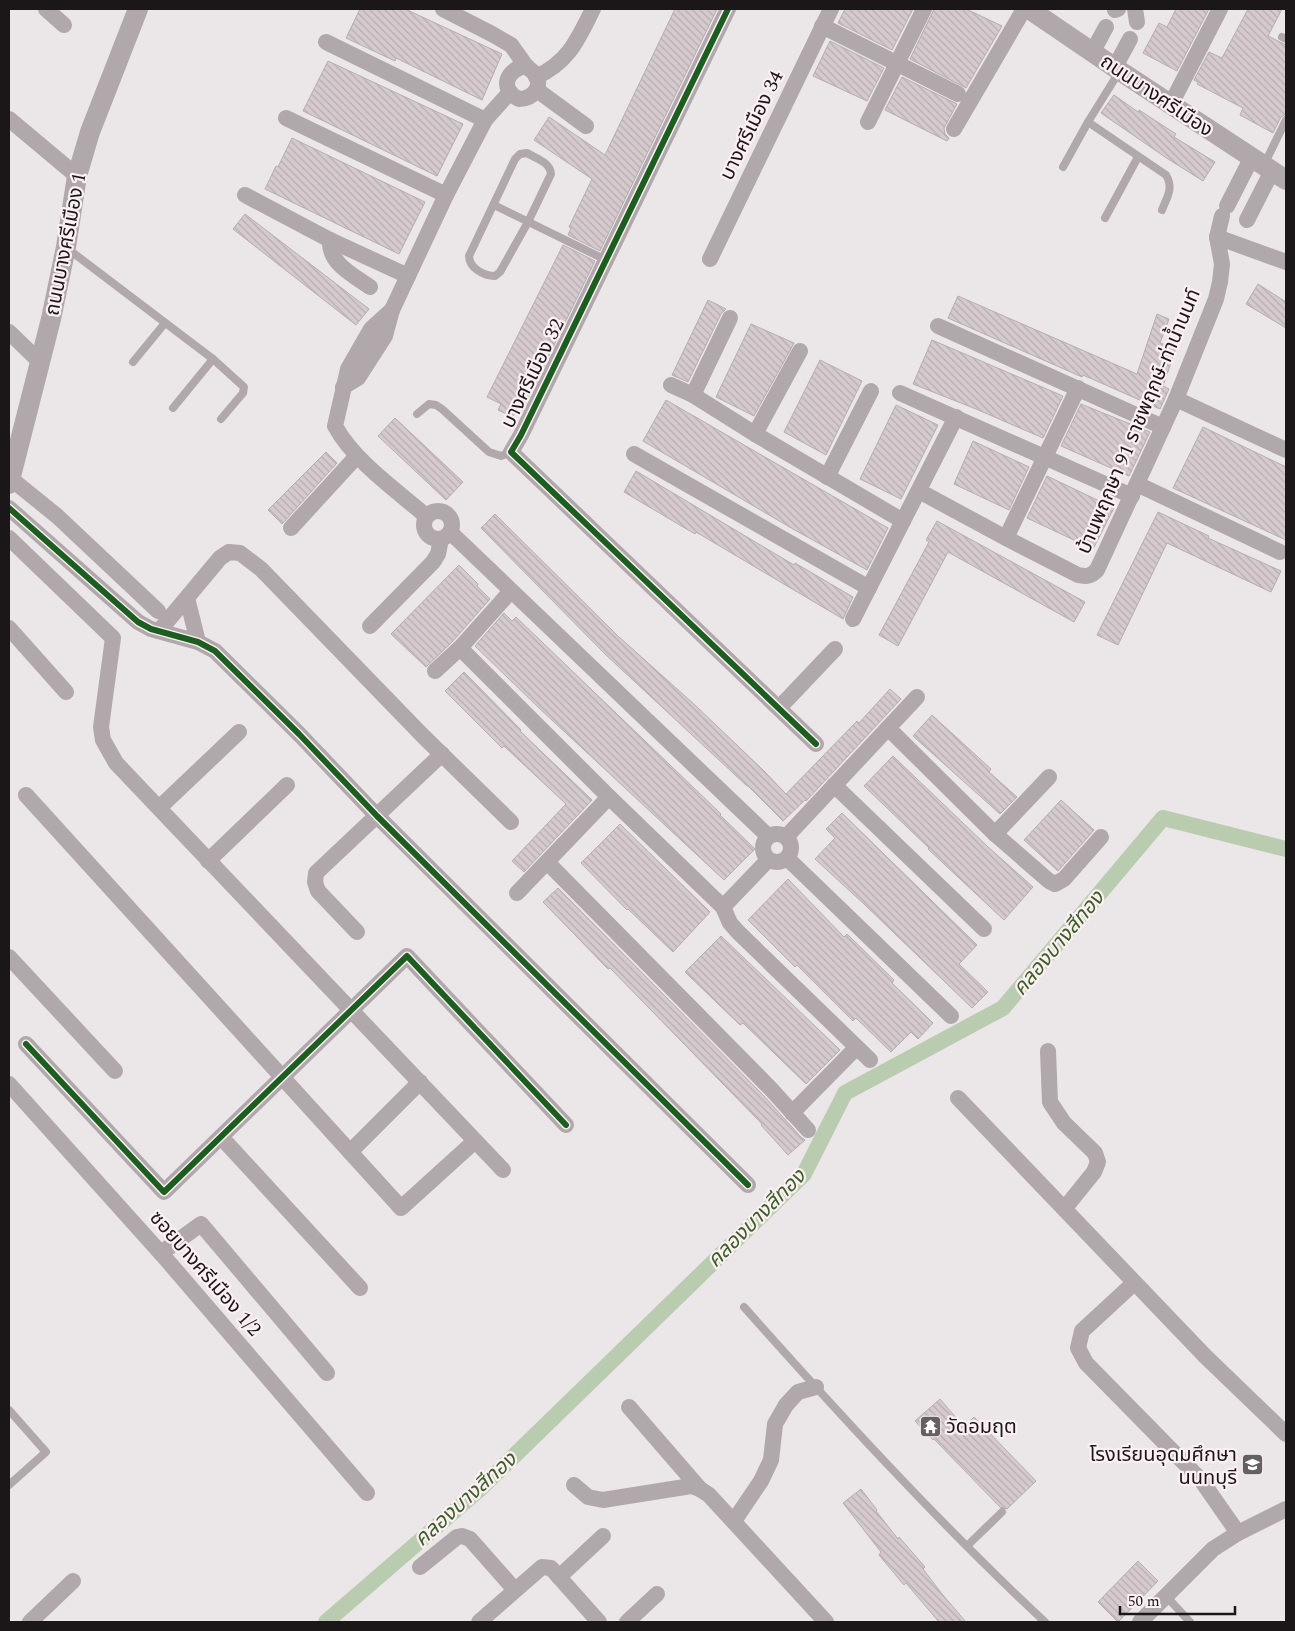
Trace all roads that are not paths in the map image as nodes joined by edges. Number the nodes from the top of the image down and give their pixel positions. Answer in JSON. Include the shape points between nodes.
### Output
{"nodes":[{"id":1,"x":46,"y":9,"type":"edge"},
{"id":2,"x":138,"y":9,"type":"edge"},
{"id":3,"x":443,"y":9,"type":"edge"},
{"id":4,"x":593,"y":9,"type":"edge"},
{"id":5,"x":728,"y":9,"type":"edge"},
{"id":6,"x":831,"y":9,"type":"edge"},
{"id":7,"x":924,"y":9,"type":"edge"},
{"id":8,"x":1024,"y":9,"type":"edge"},
{"id":9,"x":1029,"y":9,"type":"edge"},
{"id":10,"x":1220,"y":9,"type":"edge"},
{"id":11,"x":64,"y":25,"type":"dead end"},
{"id":12,"x":822,"y":26,"type":"junction"},
{"id":13,"x":1106,"y":27,"type":"dead end"},
{"id":14,"x":1130,"y":39,"type":"dead end"},
{"id":15,"x":326,"y":42,"type":"dead end"},
{"id":16,"x":1093,"y":51,"type":"junction"},
{"id":17,"x":898,"y":64,"type":"junction"},
{"id":18,"x":1117,"y":69,"type":"junction"},
{"id":19,"x":533,"y":78,"type":"junction"},
{"id":20,"x":510,"y":92,"type":"junction"},
{"id":21,"x":958,"y":94,"type":"dead end"},
{"id":22,"x":1171,"y":104,"type":"junction"},
{"id":23,"x":286,"y":118,"type":"dead end"},
{"id":24,"x":9,"y":119,"type":"edge"},
{"id":25,"x":485,"y":120,"type":"junction"},
{"id":26,"x":1286,"y":120,"type":"edge"},
{"id":27,"x":868,"y":122,"type":"dead end"},
{"id":28,"x":1088,"y":122,"type":"junction"},
{"id":29,"x":586,"y":126,"type":"dead end"},
{"id":30,"x":954,"y":129,"type":"dead end"},
{"id":31,"x":1138,"y":157,"type":"junction"},
{"id":32,"x":1062,"y":167,"type":"dead end"},
{"id":33,"x":1269,"y":168,"type":"edge"},
{"id":34,"x":77,"y":176,"type":"junction"},
{"id":35,"x":244,"y":195,"type":"dead end"},
{"id":36,"x":446,"y":195,"type":"junction"},
{"id":37,"x":494,"y":205,"type":"junction"},
{"id":38,"x":1162,"y":210,"type":"dead end"},
{"id":39,"x":1105,"y":218,"type":"dead end"},
{"id":40,"x":528,"y":222,"type":"junction"},
{"id":41,"x":1217,"y":237,"type":"junction"},
{"id":42,"x":330,"y":240,"type":"junction"},
{"id":43,"x":1235,"y":244,"type":"junction"},
{"id":44,"x":66,"y":247,"type":"junction"},
{"id":45,"x":710,"y":259,"type":"dead end"},
{"id":46,"x":606,"y":260,"type":"junction"},
{"id":47,"x":1286,"y":262,"type":"edge"},
{"id":48,"x":1222,"y":264,"type":"junction"},
{"id":49,"x":408,"y":276,"type":"junction"},
{"id":50,"x":370,"y":287,"type":"dead end"},
{"id":51,"x":730,"y":318,"type":"dead end"},
{"id":52,"x":165,"y":323,"type":"junction"},
{"id":53,"x":938,"y":326,"type":"dead end"},
{"id":54,"x":9,"y":332,"type":"edge"},
{"id":55,"x":800,"y":351,"type":"dead end"},
{"id":56,"x":213,"y":359,"type":"junction"},
{"id":57,"x":40,"y":362,"type":"junction"},
{"id":58,"x":133,"y":362,"type":"dead end"},
{"id":59,"x":671,"y":385,"type":"dead end"},
{"id":60,"x":1078,"y":388,"type":"junction"},
{"id":61,"x":871,"y":391,"type":"dead end"},
{"id":62,"x":900,"y":393,"type":"dead end"},
{"id":63,"x":693,"y":395,"type":"junction"},
{"id":64,"x":1176,"y":399,"type":"junction"},
{"id":65,"x":173,"y":408,"type":"dead end"},
{"id":66,"x":417,"y":414,"type":"dead end"},
{"id":67,"x":956,"y":416,"type":"junction"},
{"id":68,"x":221,"y":419,"type":"dead end"},
{"id":69,"x":1163,"y":427,"type":"junction"},
{"id":70,"x":755,"y":434,"type":"junction"},
{"id":71,"x":1286,"y":450,"type":"edge"},
{"id":72,"x":511,"y":452,"type":"junction"},
{"id":73,"x":634,"y":454,"type":"dead end"},
{"id":74,"x":356,"y":456,"type":"junction"},
{"id":75,"x":1045,"y":457,"type":"junction"},
{"id":76,"x":827,"y":477,"type":"junction"},
{"id":77,"x":10,"y":481,"type":"edge"},
{"id":78,"x":1134,"y":490,"type":"junction"},
{"id":79,"x":919,"y":491,"type":"junction"},
{"id":80,"x":9,"y":508,"type":"edge"},
{"id":81,"x":426,"y":516,"type":"junction"},
{"id":82,"x":903,"y":521,"type":"junction"},
{"id":83,"x":290,"y":528,"type":"dead end"},
{"id":84,"x":446,"y":536,"type":"junction"},
{"id":85,"x":9,"y":538,"type":"edge"},
{"id":86,"x":1006,"y":538,"type":"junction"},
{"id":87,"x":1280,"y":552,"type":"dead end"},
{"id":88,"x":869,"y":588,"type":"junction"},
{"id":89,"x":511,"y":592,"type":"junction"},
{"id":90,"x":187,"y":598,"type":"junction"},
{"id":91,"x":158,"y":610,"type":"dead end"},
{"id":92,"x":853,"y":618,"type":"dead end"},
{"id":93,"x":370,"y":626,"type":"dead end"},
{"id":94,"x":9,"y":628,"type":"edge"},
{"id":95,"x":159,"y":631,"type":"junction"},
{"id":96,"x":198,"y":642,"type":"junction"},
{"id":97,"x":460,"y":648,"type":"junction"},
{"id":98,"x":836,"y":650,"type":"dead end"},
{"id":99,"x":435,"y":672,"type":"dead end"},
{"id":100,"x":66,"y":692,"type":"dead end"},
{"id":101,"x":917,"y":698,"type":"dead end"},
{"id":102,"x":779,"y":708,"type":"junction"},
{"id":103,"x":888,"y":728,"type":"junction"},
{"id":104,"x":239,"y":732,"type":"dead end"},
{"id":105,"x":816,"y":744,"type":"dead end"},
{"id":106,"x":442,"y":754,"type":"junction"},
{"id":107,"x":1049,"y":777,"type":"dead end"},
{"id":108,"x":287,"y":785,"type":"dead end"},
{"id":109,"x":834,"y":785,"type":"junction"},
{"id":110,"x":26,"y":795,"type":"dead end"},
{"id":111,"x":609,"y":797,"type":"junction"},
{"id":112,"x":159,"y":808,"type":"junction"},
{"id":113,"x":377,"y":816,"type":"junction"},
{"id":114,"x":511,"y":822,"type":"dead end"},
{"id":115,"x":995,"y":834,"type":"junction"},
{"id":116,"x":768,"y":836,"type":"junction"},
{"id":117,"x":786,"y":837,"type":"junction"},
{"id":118,"x":1101,"y":837,"type":"dead end"},
{"id":119,"x":787,"y":858,"type":"junction"},
{"id":120,"x":208,"y":860,"type":"junction"},
{"id":121,"x":768,"y":860,"type":"junction"},
{"id":122,"x":547,"y":862,"type":"junction"},
{"id":123,"x":517,"y":893,"type":"dead end"},
{"id":124,"x":723,"y":907,"type":"junction"},
{"id":125,"x":984,"y":928,"type":"dead end"},
{"id":126,"x":357,"y":932,"type":"dead end"},
{"id":127,"x":9,"y":957,"type":"edge"},
{"id":128,"x":352,"y":1010,"type":"junction"},
{"id":129,"x":951,"y":1016,"type":"dead end"},
{"id":130,"x":26,"y":1044,"type":"dead end"},
{"id":131,"x":856,"y":1048,"type":"junction"},
{"id":132,"x":1048,"y":1051,"type":"dead end"},
{"id":133,"x":870,"y":1060,"type":"dead end"},
{"id":134,"x":115,"y":1071,"type":"dead end"},
{"id":135,"x":282,"y":1078,"type":"junction"},
{"id":136,"x":420,"y":1082,"type":"junction"},
{"id":137,"x":9,"y":1084,"type":"edge"},
{"id":138,"x":958,"y":1098,"type":"dead end"},
{"id":139,"x":792,"y":1113,"type":"junction"},
{"id":140,"x":566,"y":1125,"type":"dead end"},
{"id":141,"x":808,"y":1130,"type":"dead end"},
{"id":142,"x":221,"y":1137,"type":"junction"},
{"id":143,"x":476,"y":1141,"type":"junction"},
{"id":144,"x":350,"y":1152,"type":"junction"},
{"id":145,"x":503,"y":1170,"type":"dead end"},
{"id":146,"x":748,"y":1185,"type":"dead end"},
{"id":147,"x":1065,"y":1208,"type":"junction"},
{"id":148,"x":162,"y":1253,"type":"junction"},
{"id":149,"x":1134,"y":1283,"type":"junction"},
{"id":150,"x":360,"y":1288,"type":"dead end"},
{"id":151,"x":744,"y":1307,"type":"dead end"},
{"id":152,"x":327,"y":1373,"type":"dead end"},
{"id":153,"x":816,"y":1387,"type":"junction"},
{"id":154,"x":629,"y":1406,"type":"dead end"},
{"id":155,"x":9,"y":1410,"type":"edge"},
{"id":156,"x":1286,"y":1434,"type":"edge"},
{"id":157,"x":9,"y":1485,"type":"edge"},
{"id":158,"x":574,"y":1485,"type":"dead end"},
{"id":159,"x":700,"y":1489,"type":"junction"},
{"id":160,"x":367,"y":1493,"type":"dead end"},
{"id":161,"x":1286,"y":1509,"type":"edge"},
{"id":162,"x":1002,"y":1512,"type":"dead end"},
{"id":163,"x":734,"y":1521,"type":"junction"},
{"id":164,"x":1238,"y":1533,"type":"junction"},
{"id":165,"x":603,"y":1536,"type":"dead end"},
{"id":166,"x":967,"y":1546,"type":"junction"},
{"id":167,"x":420,"y":1567,"type":"dead end"},
{"id":168,"x":559,"y":1577,"type":"junction"},
{"id":169,"x":73,"y":1581,"type":"dead end"},
{"id":170,"x":515,"y":1590,"type":"junction"},
{"id":171,"x":656,"y":1594,"type":"dead end"},
{"id":172,"x":1166,"y":1596,"type":"junction"},
{"id":173,"x":489,"y":1619,"type":"edge"},
{"id":174,"x":38,"y":1620,"type":"edge"},
{"id":175,"x":600,"y":1622,"type":"edge"},
{"id":176,"x":627,"y":1622,"type":"edge"},
{"id":177,"x":826,"y":1622,"type":"edge"},
{"id":178,"x":1045,"y":1622,"type":"edge"},
{"id":179,"x":1140,"y":1622,"type":"edge"},
{"id":180,"x":1190,"y":1622,"type":"edge"}],
"edges":[{"from":1,"to":11,"type":"street"},
{"from":2,"to":34,"type":"street","name":"ถนนบางศรีเมือง 1","via":[[90,132]]},
{"from":3,"to":19,"type":"street","via":[[511,45]]},
{"from":4,"to":19,"type":"street","via":[[572,50],[558,64]]},
{"from":5,"to":46,"type":"street","name":"บางศรีเมือง 32"},
{"from":6,"to":12,"type":"street","name":"บางศรีเมือง 34"},
{"from":7,"to":17,"type":"street"},
{"from":8,"to":30,"type":"street"},
{"from":9,"to":16,"type":"street","name":"ถนนบางศรีเมือง"},
{"from":10,"to":22,"type":"street"},
{"from":12,"to":17,"type":"street"},
{"from":12,"to":45,"type":"street","name":"บางศรีเมือง 34"},
{"from":13,"to":16,"type":"street"},
{"from":14,"to":18,"type":"street"},
{"from":15,"to":25,"type":"street"},
{"from":16,"to":18,"type":"street","name":"ถนนบางศรีเมือง"},
{"from":17,"to":21,"type":"street"},
{"from":17,"to":27,"type":"street"},
{"from":18,"to":22,"type":"street","name":"ถนนบางศรีเมือง"},
{"from":18,"to":28,"type":"lane"},
{"from":19,"to":20,"type":"street","via":[[530,97],[525,99]]},
{"from":19,"to":20,"type":"street","via":[[516,69],[508,79]]},
{"from":19,"to":29,"type":"street"},
{"from":20,"to":25,"type":"street"},
{"from":22,"to":33,"type":"street","name":"ถนนบางศรีเมือง"},
{"from":23,"to":36,"type":"street"},
{"from":24,"to":34,"type":"street"},
{"from":25,"to":36,"type":"street"},
{"from":26,"to":33,"type":"lane"},
{"from":28,"to":31,"type":"lane"},
{"from":28,"to":32,"type":"lane"},
{"from":31,"to":38,"type":"lane","via":[[1166,175],[1170,182]]},
{"from":31,"to":39,"type":"lane"},
{"from":33,"to":41,"type":"street","name":"บ้านพฤกษา 91 ราชพฤกษ์-ท่าน้ำนนท์","via":[[1225,211]]},
{"from":33,"to":43,"type":"street"},
{"from":34,"to":44,"type":"street","name":"ถนนบางศรีเมือง 1"},
{"from":35,"to":42,"type":"street"},
{"from":36,"to":49,"type":"street"},
{"from":37,"to":40,"type":"lane"},
{"from":37,"to":40,"type":"lane","via":[[515,160],[520,154],[528,153],[546,163],[551,174]]},
{"from":37,"to":40,"type":"lane","via":[[469,256],[469,263],[489,276],[500,272]]},
{"from":40,"to":46,"type":"lane"},
{"from":41,"to":43,"type":"street"},
{"from":41,"to":48,"type":"street","name":"บ้านพฤกษา 91 ราชพฤกษ์-ท่าน้ำนนท์"},
{"from":42,"to":49,"type":"street"},
{"from":42,"to":50,"type":"street","via":[[339,265]]},
{"from":43,"to":47,"type":"street"},
{"from":43,"to":48,"type":"street"},
{"from":44,"to":52,"type":"lane"},
{"from":44,"to":57,"type":"street","name":"ถนนบางศรีเมือง 1"},
{"from":46,"to":72,"type":"street","name":"บางศรีเมือง 32"},
{"from":48,"to":64,"type":"street","name":"บ้านพฤกษา 91 ราชพฤกษ์-ท่าน้ำนนท์","via":[[1216,299]]},
{"from":49,"to":74,"type":"street","via":[[392,310],[371,329],[348,369],[335,426],[343,442]]},
{"from":51,"to":63,"type":"street"},
{"from":52,"to":56,"type":"lane"},
{"from":52,"to":58,"type":"lane"},
{"from":53,"to":60,"type":"street"},
{"from":54,"to":57,"type":"street"},
{"from":55,"to":70,"type":"street"},
{"from":56,"to":65,"type":"lane"},
{"from":56,"to":68,"type":"lane","via":[[244,387],[243,393]]},
{"from":57,"to":77,"type":"street","name":"ถนนบางศรีเมือง 1"},
{"from":59,"to":63,"type":"street"},
{"from":60,"to":69,"type":"street"},
{"from":60,"to":75,"type":"street"},
{"from":61,"to":76,"type":"street"},
{"from":62,"to":67,"type":"street"},
{"from":63,"to":70,"type":"street"},
{"from":64,"to":69,"type":"street","name":"บ้านพฤกษา 91 ราชพฤกษ์-ท่าน้ำนนท์"},
{"from":64,"to":71,"type":"street"},
{"from":66,"to":72,"type":"lane","via":[[429,404],[436,405],[489,452],[501,456]]},
{"from":67,"to":75,"type":"street"},
{"from":67,"to":79,"type":"street"},
{"from":69,"to":78,"type":"street","name":"บ้านพฤกษา 91 ราชพฤกษ์-ท่าน้ำนนท์"},
{"from":70,"to":76,"type":"street"},
{"from":72,"to":102,"type":"street","name":"บางศรีเมือง 32"},
{"from":73,"to":88,"type":"street"},
{"from":74,"to":81,"type":"street"},
{"from":74,"to":83,"type":"street"},
{"from":75,"to":78,"type":"street"},
{"from":75,"to":86,"type":"street"},
{"from":76,"to":82,"type":"street"},
{"from":77,"to":91,"type":"street","via":[[50,510]]},
{"from":78,"to":86,"type":"street","name":"บ้านพฤกษา 91 ราชพฤกษ์-ท่าน้ำนนท์","via":[[1092,575],[1078,574]]},
{"from":78,"to":87,"type":"street"},
{"from":79,"to":82,"type":"street"},
{"from":79,"to":86,"type":"street"},
{"from":80,"to":95,"type":"street","via":[[138,622]]},
{"from":81,"to":84,"type":"street","via":[[425,533],[434,539]]},
{"from":81,"to":84,"type":"street","via":[[438,511],[449,516],[452,522]]},
{"from":82,"to":88,"type":"street"},
{"from":84,"to":89,"type":"street"},
{"from":84,"to":93,"type":"street","via":[[432,562]]},
{"from":85,"to":112,"type":"street","via":[[113,638],[101,727],[103,740],[116,763]]},
{"from":88,"to":92,"type":"street"},
{"from":89,"to":97,"type":"street"},
{"from":89,"to":116,"type":"street"},
{"from":90,"to":95,"type":"street"},
{"from":90,"to":96,"type":"street"},
{"from":90,"to":106,"type":"street","via":[[220,558],[229,552],[240,553],[261,569]]},
{"from":94,"to":100,"type":"street"},
{"from":95,"to":96,"type":"street"},
{"from":96,"to":113,"type":"street","via":[[215,652]]},
{"from":97,"to":99,"type":"street"},
{"from":97,"to":111,"type":"street"},
{"from":98,"to":102,"type":"street"},
{"from":101,"to":103,"type":"street"},
{"from":102,"to":105,"type":"street","name":"บางศรีเมือง 32"},
{"from":103,"to":109,"type":"street"},
{"from":103,"to":115,"type":"street"},
{"from":104,"to":112,"type":"street"},
{"from":106,"to":113,"type":"street"},
{"from":106,"to":114,"type":"street"},
{"from":107,"to":115,"type":"street"},
{"from":108,"to":120,"type":"street"},
{"from":109,"to":117,"type":"street"},
{"from":109,"to":125,"type":"street"},
{"from":110,"to":135,"type":"street"},
{"from":111,"to":122,"type":"street"},
{"from":111,"to":124,"type":"street"},
{"from":112,"to":120,"type":"street"},
{"from":113,"to":126,"type":"street","via":[[316,873],[318,891]]},
{"from":113,"to":146,"type":"street"},
{"from":115,"to":118,"type":"street","via":[[1054,884],[1064,879]]},
{"from":116,"to":117,"type":"street"},
{"from":116,"to":121,"type":"street","via":[[763,851]]},
{"from":117,"to":119,"type":"street","via":[[791,850]]},
{"from":119,"to":121,"type":"street","via":[[776,862]]},
{"from":119,"to":129,"type":"street"},
{"from":120,"to":128,"type":"street"},
{"from":121,"to":124,"type":"street"},
{"from":122,"to":123,"type":"street"},
{"from":122,"to":139,"type":"street"},
{"from":124,"to":131,"type":"street","via":[[738,932]]},
{"from":127,"to":134,"type":"street"},
{"from":128,"to":135,"type":"street"},
{"from":128,"to":136,"type":"street"},
{"from":128,"to":140,"type":"street","via":[[407,956]]},
{"from":130,"to":142,"type":"street","via":[[164,1192]]},
{"from":131,"to":133,"type":"street"},
{"from":131,"to":139,"type":"street"},
{"from":132,"to":147,"type":"street","via":[[1050,1102],[1064,1123],[1095,1153],[1098,1162],[1094,1172]]},
{"from":135,"to":142,"type":"street"},
{"from":135,"to":144,"type":"street"},
{"from":136,"to":143,"type":"street"},
{"from":136,"to":144,"type":"street"},
{"from":137,"to":148,"type":"street","name":"ซอยบางศรีเมือง 1/2"},
{"from":138,"to":147,"type":"street"},
{"from":139,"to":141,"type":"street"},
{"from":142,"to":150,"type":"street"},
{"from":143,"to":144,"type":"street","via":[[401,1208]]},
{"from":143,"to":145,"type":"street"},
{"from":147,"to":149,"type":"street"},
{"from":148,"to":152,"type":"street","via":[[201,1224]]},
{"from":148,"to":160,"type":"street","name":"ซอยบางศรีเมือง 1/2"},
{"from":149,"to":156,"type":"street"},
{"from":149,"to":164,"type":"street","via":[[1082,1331],[1078,1348],[1086,1363],[1201,1480]]},
{"from":151,"to":153,"type":"lane"},
{"from":153,"to":163,"type":"street","via":[[798,1392],[786,1405],[775,1424],[771,1460]]},
{"from":153,"to":166,"type":"lane"},
{"from":154,"to":159,"type":"street"},
{"from":155,"to":157,"type":"lane","via":[[46,1452]]},
{"from":158,"to":159,"type":"street","via":[[588,1497],[603,1500],[691,1486]]},
{"from":159,"to":163,"type":"street"},
{"from":161,"to":164,"type":"street"},
{"from":162,"to":166,"type":"lane"},
{"from":163,"to":177,"type":"street"},
{"from":164,"to":172,"type":"street","via":[[1213,1549]]},
{"from":165,"to":168,"type":"street"},
{"from":166,"to":178,"type":"lane"},
{"from":167,"to":170,"type":"street","via":[[462,1536],[470,1538]]},
{"from":168,"to":170,"type":"street","via":[[551,1568],[542,1567]]},
{"from":168,"to":175,"type":"street"},
{"from":169,"to":174,"type":"street"},
{"from":170,"to":173,"type":"street"},
{"from":171,"to":176,"type":"street"},
{"from":172,"to":179,"type":"street"},
{"from":172,"to":180,"type":"lane"}]}
